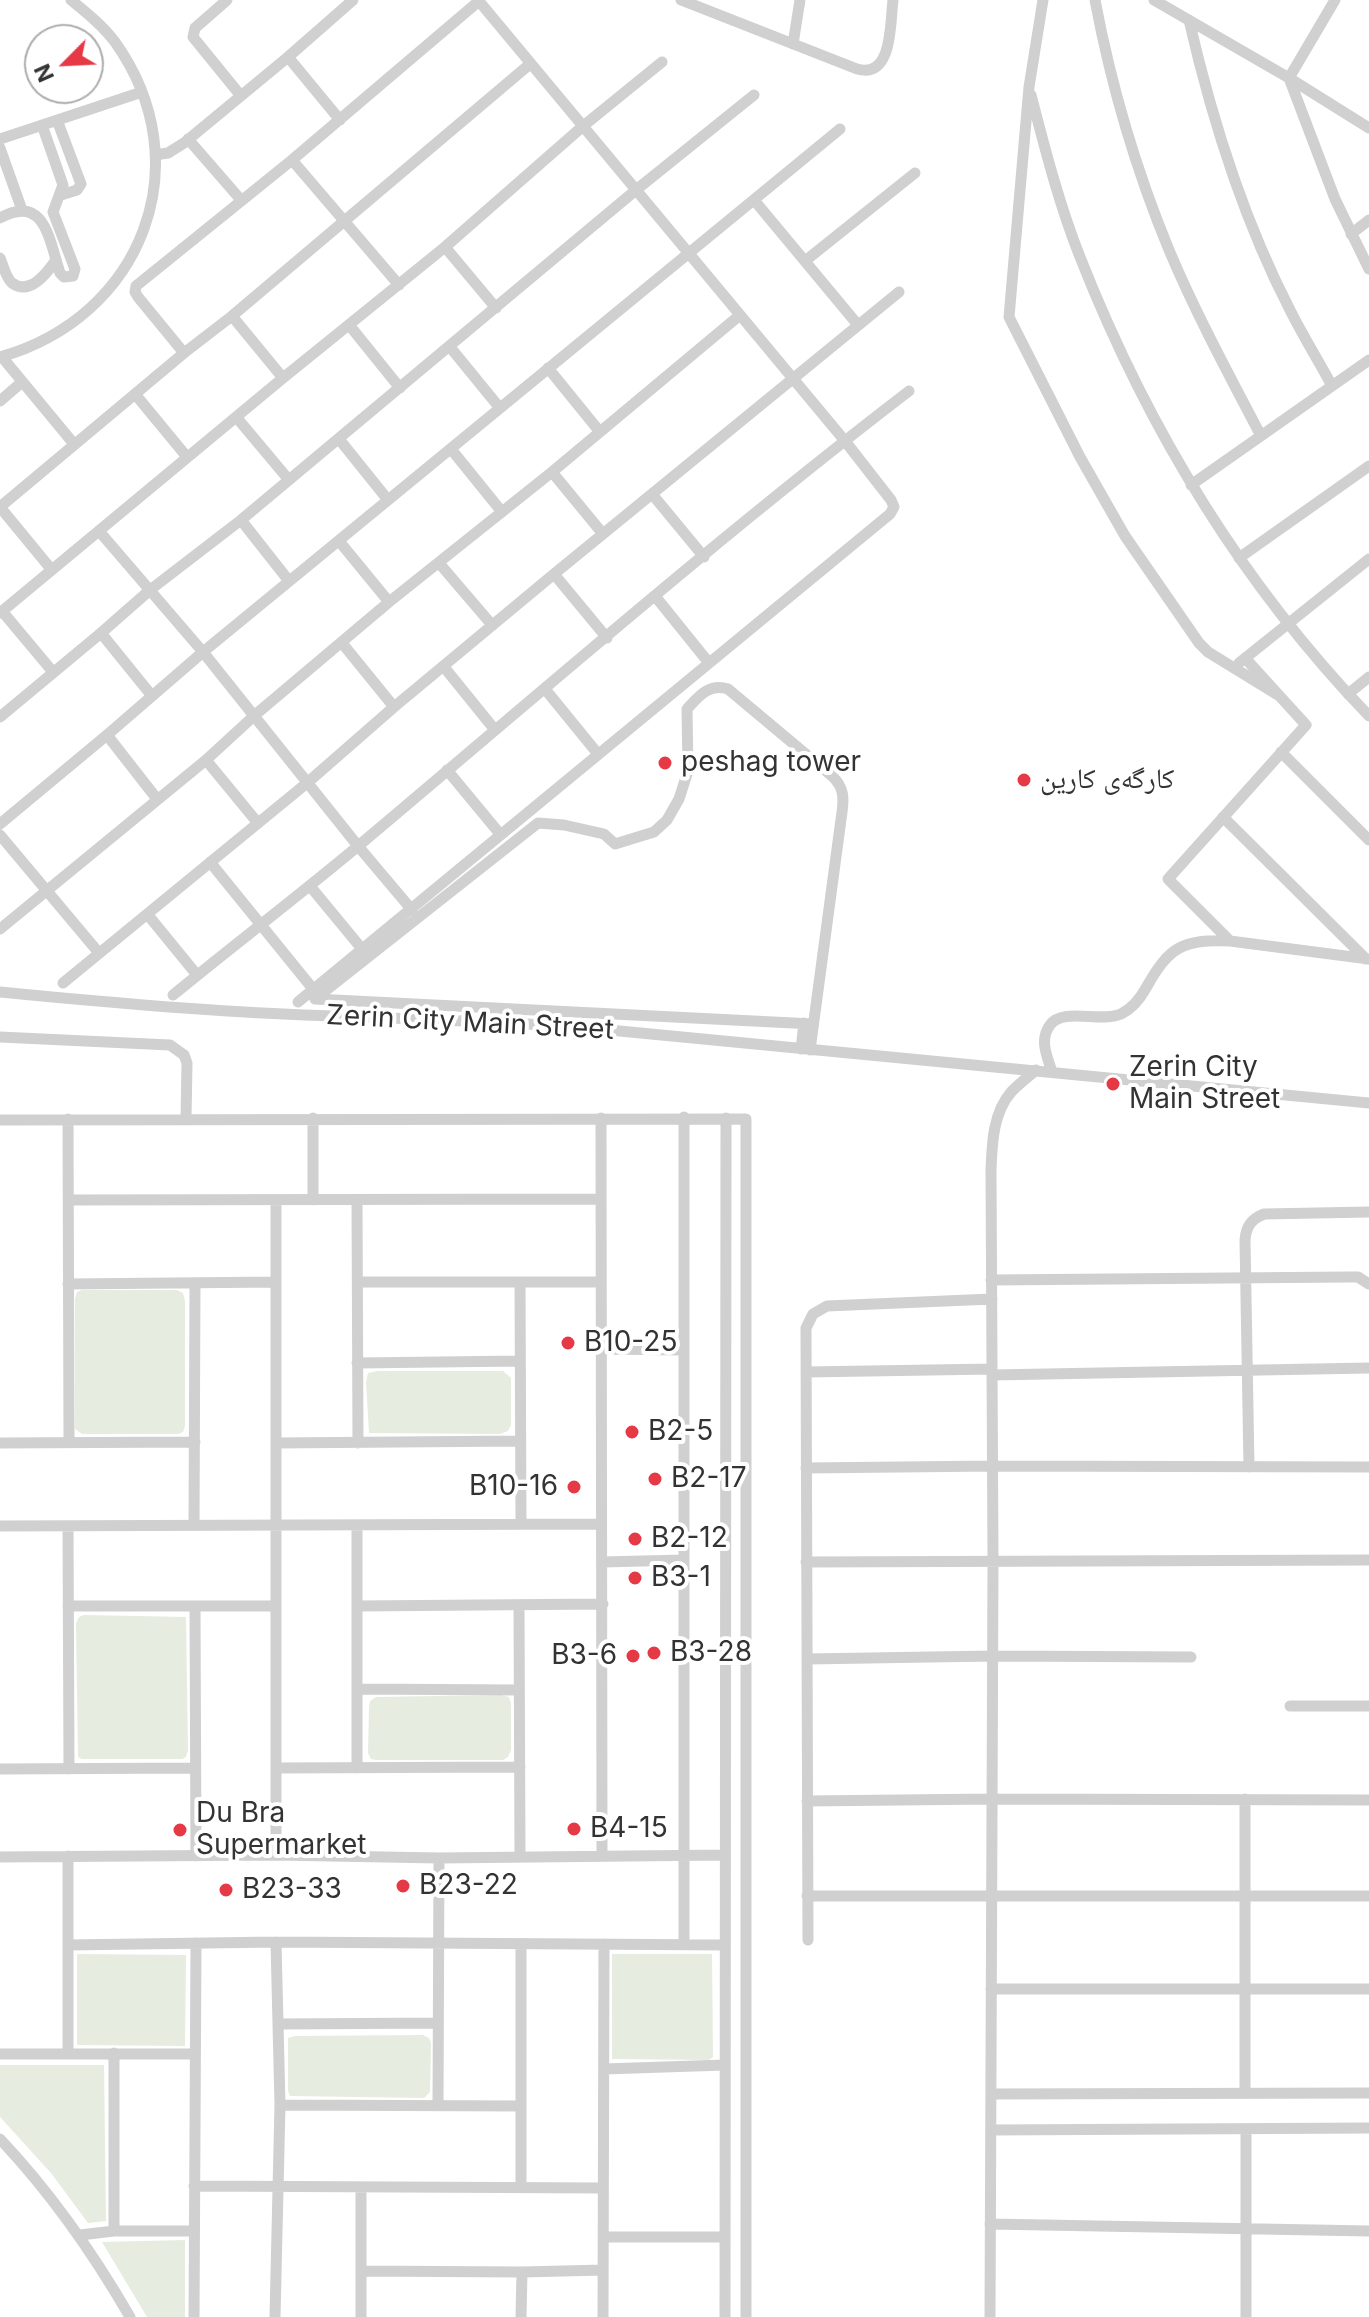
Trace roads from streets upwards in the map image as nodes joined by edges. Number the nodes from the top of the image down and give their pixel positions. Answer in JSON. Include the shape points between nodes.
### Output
{"nodes":[{"id":1,"x":71,"y":0,"type":"edge"},
{"id":2,"x":227,"y":0,"type":"edge"},
{"id":3,"x":353,"y":0,"type":"edge"},
{"id":4,"x":681,"y":0,"type":"edge"},
{"id":5,"x":800,"y":0,"type":"edge"},
{"id":6,"x":893,"y":0,"type":"edge"},
{"id":7,"x":1043,"y":0,"type":"edge"},
{"id":8,"x":1095,"y":0,"type":"edge"},
{"id":9,"x":1154,"y":0,"type":"edge"},
{"id":10,"x":1334,"y":0,"type":"edge"},
{"id":11,"x":478,"y":1,"type":"edge"},
{"id":12,"x":1189,"y":20,"type":"junction"},
{"id":13,"x":793,"y":44,"type":"junction"},
{"id":14,"x":288,"y":57,"type":"junction"},
{"id":15,"x":662,"y":62,"type":"dead end"},
{"id":16,"x":530,"y":64,"type":"junction"},
{"id":17,"x":1289,"y":78,"type":"junction"},
{"id":18,"x":1029,"y":87,"type":"junction"},
{"id":19,"x":142,"y":92,"type":"junction"},
{"id":20,"x":754,"y":95,"type":"dead end"},
{"id":21,"x":241,"y":96,"type":"junction"},
{"id":22,"x":57,"y":120,"type":"junction"},
{"id":23,"x":340,"y":120,"type":"junction"},
{"id":24,"x":42,"y":125,"type":"junction"},
{"id":25,"x":582,"y":127,"type":"junction"},
{"id":26,"x":1369,"y":128,"type":"edge"},
{"id":27,"x":840,"y":129,"type":"dead end"},
{"id":28,"x":0,"y":139,"type":"edge"},
{"id":29,"x":188,"y":139,"type":"junction"},
{"id":30,"x":0,"y":148,"type":"edge"},
{"id":31,"x":155,"y":155,"type":"junction"},
{"id":32,"x":292,"y":160,"type":"junction"},
{"id":33,"x":915,"y":173,"type":"dead end"},
{"id":34,"x":636,"y":190,"type":"junction"},
{"id":35,"x":61,"y":195,"type":"junction"},
{"id":36,"x":241,"y":200,"type":"junction"},
{"id":37,"x":754,"y":200,"type":"junction"},
{"id":38,"x":22,"y":210,"type":"junction"},
{"id":39,"x":53,"y":212,"type":"junction"},
{"id":40,"x":1,"y":213,"type":"edge"},
{"id":41,"x":39,"y":218,"type":"junction"},
{"id":42,"x":1369,"y":220,"type":"edge"},
{"id":43,"x":345,"y":222,"type":"junction"},
{"id":44,"x":1351,"y":234,"type":"junction"},
{"id":45,"x":445,"y":247,"type":"junction"},
{"id":46,"x":688,"y":252,"type":"junction"},
{"id":47,"x":0,"y":258,"type":"edge"},
{"id":48,"x":56,"y":260,"type":"junction"},
{"id":49,"x":805,"y":261,"type":"junction"},
{"id":50,"x":1369,"y":269,"type":"edge"},
{"id":51,"x":399,"y":285,"type":"junction"},
{"id":52,"x":899,"y":292,"type":"dead end"},
{"id":53,"x":496,"y":308,"type":"junction"},
{"id":54,"x":740,"y":315,"type":"junction"},
{"id":55,"x":232,"y":316,"type":"junction"},
{"id":56,"x":858,"y":325,"type":"junction"},
{"id":57,"x":350,"y":326,"type":"junction"},
{"id":58,"x":450,"y":347,"type":"junction"},
{"id":59,"x":184,"y":353,"type":"junction"},
{"id":60,"x":1,"y":357,"type":"edge"},
{"id":61,"x":1369,"y":360,"type":"edge"},
{"id":62,"x":548,"y":368,"type":"junction"},
{"id":63,"x":283,"y":378,"type":"junction"},
{"id":64,"x":792,"y":378,"type":"junction"},
{"id":65,"x":22,"y":382,"type":"junction"},
{"id":66,"x":1332,"y":386,"type":"junction"},
{"id":67,"x":400,"y":388,"type":"junction"},
{"id":68,"x":909,"y":391,"type":"dead end"},
{"id":69,"x":135,"y":394,"type":"junction"},
{"id":70,"x":0,"y":401,"type":"edge"},
{"id":71,"x":499,"y":407,"type":"junction"},
{"id":72,"x":237,"y":418,"type":"junction"},
{"id":73,"x":600,"y":432,"type":"junction"},
{"id":74,"x":1261,"y":436,"type":"junction"},
{"id":75,"x":339,"y":439,"type":"junction"},
{"id":76,"x":845,"y":441,"type":"junction"},
{"id":77,"x":74,"y":444,"type":"junction"},
{"id":78,"x":451,"y":449,"type":"junction"},
{"id":79,"x":187,"y":457,"type":"junction"},
{"id":80,"x":1369,"y":466,"type":"edge"},
{"id":81,"x":552,"y":472,"type":"junction"},
{"id":82,"x":289,"y":480,"type":"junction"},
{"id":83,"x":1191,"y":485,"type":"junction"},
{"id":84,"x":652,"y":494,"type":"junction"},
{"id":85,"x":388,"y":500,"type":"junction"},
{"id":86,"x":0,"y":507,"type":"edge"},
{"id":87,"x":502,"y":512,"type":"junction"},
{"id":88,"x":241,"y":520,"type":"junction"},
{"id":89,"x":99,"y":531,"type":"junction"},
{"id":90,"x":603,"y":534,"type":"junction"},
{"id":91,"x":339,"y":541,"type":"junction"},
{"id":92,"x":704,"y":557,"type":"junction"},
{"id":93,"x":1239,"y":558,"type":"junction"},
{"id":94,"x":1369,"y":559,"type":"edge"},
{"id":95,"x":439,"y":563,"type":"junction"},
{"id":96,"x":51,"y":569,"type":"junction"},
{"id":97,"x":554,"y":574,"type":"junction"},
{"id":98,"x":289,"y":581,"type":"junction"},
{"id":99,"x":150,"y":590,"type":"junction"},
{"id":100,"x":655,"y":596,"type":"junction"},
{"id":101,"x":389,"y":602,"type":"junction"},
{"id":102,"x":1,"y":612,"type":"edge"},
{"id":103,"x":1288,"y":624,"type":"junction"},
{"id":104,"x":492,"y":625,"type":"junction"},
{"id":105,"x":101,"y":633,"type":"junction"},
{"id":106,"x":607,"y":638,"type":"junction"},
{"id":107,"x":342,"y":643,"type":"junction"},
{"id":108,"x":203,"y":652,"type":"junction"},
{"id":109,"x":1245,"y":658,"type":"junction"},
{"id":110,"x":709,"y":663,"type":"junction"},
{"id":111,"x":444,"y":667,"type":"junction"},
{"id":112,"x":1233,"y":668,"type":"junction"},
{"id":113,"x":53,"y":672,"type":"junction"},
{"id":114,"x":1369,"y":677,"type":"edge"},
{"id":115,"x":545,"y":689,"type":"junction"},
{"id":116,"x":1348,"y":694,"type":"junction"},
{"id":117,"x":1278,"y":695,"type":"junction"},
{"id":118,"x":152,"y":696,"type":"junction"},
{"id":119,"x":394,"y":707,"type":"junction"},
{"id":120,"x":255,"y":715,"type":"junction"},
{"id":121,"x":1369,"y":716,"type":"edge"},
{"id":122,"x":0,"y":717,"type":"edge"},
{"id":123,"x":495,"y":730,"type":"junction"},
{"id":124,"x":107,"y":735,"type":"junction"},
{"id":125,"x":1281,"y":752,"type":"junction"},
{"id":126,"x":598,"y":754,"type":"junction"},
{"id":127,"x":206,"y":760,"type":"junction"},
{"id":128,"x":447,"y":770,"type":"junction"},
{"id":129,"x":307,"y":783,"type":"junction"},
{"id":130,"x":157,"y":799,"type":"junction"},
{"id":131,"x":1223,"y":817,"type":"junction"},
{"id":132,"x":257,"y":822,"type":"junction"},
{"id":133,"x":0,"y":824,"type":"edge"},
{"id":134,"x":500,"y":834,"type":"junction"},
{"id":135,"x":0,"y":835,"type":"edge"},
{"id":136,"x":1369,"y":840,"type":"edge"},
{"id":137,"x":358,"y":846,"type":"junction"},
{"id":138,"x":210,"y":862,"type":"junction"},
{"id":139,"x":310,"y":886,"type":"junction"},
{"id":140,"x":46,"y":890,"type":"junction"},
{"id":141,"x":412,"y":910,"type":"junction"},
{"id":142,"x":148,"y":915,"type":"junction"},
{"id":143,"x":262,"y":925,"type":"junction"},
{"id":144,"x":0,"y":929,"type":"edge"},
{"id":145,"x":1230,"y":941,"type":"junction"},
{"id":146,"x":362,"y":949,"type":"junction"},
{"id":147,"x":99,"y":953,"type":"junction"},
{"id":148,"x":1368,"y":959,"type":"edge"},
{"id":149,"x":197,"y":975,"type":"junction"},
{"id":150,"x":63,"y":983,"type":"dead end"},
{"id":151,"x":313,"y":989,"type":"junction"},
{"id":152,"x":0,"y":992,"type":"edge"},
{"id":153,"x":173,"y":995,"type":"dead end"},
{"id":154,"x":298,"y":1002,"type":"dead end"},
{"id":155,"x":808,"y":1023,"type":"junction"},
{"id":156,"x":0,"y":1037,"type":"edge"},
{"id":157,"x":806,"y":1049,"type":"junction"},
{"id":158,"x":1036,"y":1070,"type":"junction"},
{"id":159,"x":1052,"y":1072,"type":"junction"},
{"id":160,"x":1369,"y":1103,"type":"edge"},
{"id":161,"x":684,"y":1117,"type":"junction"},
{"id":162,"x":313,"y":1118,"type":"junction"},
{"id":163,"x":601,"y":1118,"type":"junction"},
{"id":164,"x":726,"y":1118,"type":"junction"},
{"id":165,"x":68,"y":1119,"type":"junction"},
{"id":166,"x":186,"y":1119,"type":"junction"},
{"id":167,"x":0,"y":1120,"type":"edge"},
{"id":168,"x":601,"y":1199,"type":"junction"},
{"id":169,"x":69,"y":1200,"type":"junction"},
{"id":170,"x":276,"y":1200,"type":"junction"},
{"id":171,"x":313,"y":1200,"type":"junction"},
{"id":172,"x":357,"y":1200,"type":"junction"},
{"id":173,"x":1369,"y":1212,"type":"edge"},
{"id":174,"x":1245,"y":1279,"type":"junction"},
{"id":175,"x":991,"y":1280,"type":"junction"},
{"id":176,"x":276,"y":1282,"type":"junction"},
{"id":177,"x":358,"y":1282,"type":"junction"},
{"id":178,"x":520,"y":1282,"type":"junction"},
{"id":179,"x":601,"y":1282,"type":"junction"},
{"id":180,"x":195,"y":1283,"type":"junction"},
{"id":181,"x":68,"y":1284,"type":"junction"},
{"id":182,"x":1369,"y":1284,"type":"edge"},
{"id":183,"x":992,"y":1299,"type":"junction"},
{"id":184,"x":601,"y":1349,"type":"junction"},
{"id":185,"x":684,"y":1350,"type":"junction"},
{"id":186,"x":520,"y":1361,"type":"junction"},
{"id":187,"x":357,"y":1363,"type":"junction"},
{"id":188,"x":1369,"y":1368,"type":"edge"},
{"id":189,"x":1247,"y":1371,"type":"junction"},
{"id":190,"x":806,"y":1372,"type":"junction"},
{"id":191,"x":992,"y":1372,"type":"junction"},
{"id":192,"x":520,"y":1441,"type":"junction"},
{"id":193,"x":69,"y":1442,"type":"junction"},
{"id":194,"x":195,"y":1442,"type":"junction"},
{"id":195,"x":0,"y":1443,"type":"edge"},
{"id":196,"x":276,"y":1443,"type":"junction"},
{"id":197,"x":358,"y":1443,"type":"junction"},
{"id":198,"x":993,"y":1466,"type":"junction"},
{"id":199,"x":1249,"y":1467,"type":"junction"},
{"id":200,"x":1369,"y":1467,"type":"edge"},
{"id":201,"x":806,"y":1468,"type":"junction"},
{"id":202,"x":745,"y":1480,"type":"junction"},
{"id":203,"x":725,"y":1481,"type":"junction"},
{"id":204,"x":521,"y":1523,"type":"junction"},
{"id":205,"x":276,"y":1524,"type":"junction"},
{"id":206,"x":601,"y":1524,"type":"junction"},
{"id":207,"x":194,"y":1525,"type":"junction"},
{"id":208,"x":357,"y":1525,"type":"junction"},
{"id":209,"x":0,"y":1526,"type":"edge"},
{"id":210,"x":68,"y":1526,"type":"junction"},
{"id":211,"x":684,"y":1560,"type":"junction"},
{"id":212,"x":993,"y":1560,"type":"junction"},
{"id":213,"x":1369,"y":1560,"type":"edge"},
{"id":214,"x":602,"y":1562,"type":"junction"},
{"id":215,"x":806,"y":1562,"type":"junction"},
{"id":216,"x":603,"y":1604,"type":"junction"},
{"id":217,"x":68,"y":1606,"type":"junction"},
{"id":218,"x":195,"y":1606,"type":"junction"},
{"id":219,"x":276,"y":1606,"type":"junction"},
{"id":220,"x":358,"y":1606,"type":"junction"},
{"id":221,"x":519,"y":1606,"type":"junction"},
{"id":222,"x":993,"y":1656,"type":"junction"},
{"id":223,"x":1191,"y":1657,"type":"dead end"},
{"id":224,"x":807,"y":1659,"type":"junction"},
{"id":225,"x":358,"y":1689,"type":"junction"},
{"id":226,"x":519,"y":1690,"type":"junction"},
{"id":227,"x":1290,"y":1706,"type":"dead end"},
{"id":228,"x":1369,"y":1706,"type":"edge"},
{"id":229,"x":520,"y":1767,"type":"junction"},
{"id":230,"x":195,"y":1768,"type":"junction"},
{"id":231,"x":276,"y":1768,"type":"junction"},
{"id":232,"x":357,"y":1768,"type":"junction"},
{"id":233,"x":0,"y":1769,"type":"edge"},
{"id":234,"x":69,"y":1769,"type":"junction"},
{"id":235,"x":725,"y":1785,"type":"junction"},
{"id":236,"x":745,"y":1785,"type":"junction"},
{"id":237,"x":992,"y":1799,"type":"junction"},
{"id":238,"x":1245,"y":1799,"type":"junction"},
{"id":239,"x":1369,"y":1800,"type":"edge"},
{"id":240,"x":807,"y":1801,"type":"junction"},
{"id":241,"x":276,"y":1855,"type":"junction"},
{"id":242,"x":602,"y":1855,"type":"junction"},
{"id":243,"x":685,"y":1855,"type":"junction"},
{"id":244,"x":725,"y":1855,"type":"junction"},
{"id":245,"x":68,"y":1856,"type":"junction"},
{"id":246,"x":196,"y":1856,"type":"junction"},
{"id":247,"x":520,"y":1856,"type":"junction"},
{"id":248,"x":0,"y":1857,"type":"edge"},
{"id":249,"x":439,"y":1858,"type":"junction"},
{"id":250,"x":992,"y":1895,"type":"junction"},
{"id":251,"x":807,"y":1896,"type":"junction"},
{"id":252,"x":1245,"y":1896,"type":"junction"},
{"id":253,"x":1369,"y":1896,"type":"edge"},
{"id":254,"x":808,"y":1940,"type":"dead end"},
{"id":255,"x":276,"y":1942,"type":"junction"},
{"id":256,"x":196,"y":1943,"type":"junction"},
{"id":257,"x":438,"y":1944,"type":"junction"},
{"id":258,"x":521,"y":1944,"type":"junction"},
{"id":259,"x":604,"y":1944,"type":"junction"},
{"id":260,"x":684,"y":1944,"type":"junction"},
{"id":261,"x":68,"y":1945,"type":"junction"},
{"id":262,"x":725,"y":1945,"type":"junction"},
{"id":263,"x":991,"y":1989,"type":"junction"},
{"id":264,"x":1245,"y":1989,"type":"junction"},
{"id":265,"x":1369,"y":1989,"type":"edge"},
{"id":266,"x":438,"y":2023,"type":"junction"},
{"id":267,"x":278,"y":2024,"type":"junction"},
{"id":268,"x":114,"y":2053,"type":"junction"},
{"id":269,"x":0,"y":2054,"type":"edge"},
{"id":270,"x":68,"y":2054,"type":"junction"},
{"id":271,"x":195,"y":2054,"type":"junction"},
{"id":272,"x":725,"y":2065,"type":"junction"},
{"id":273,"x":604,"y":2069,"type":"junction"},
{"id":274,"x":1245,"y":2093,"type":"junction"},
{"id":275,"x":1369,"y":2093,"type":"edge"},
{"id":276,"x":991,"y":2094,"type":"junction"},
{"id":277,"x":280,"y":2105,"type":"junction"},
{"id":278,"x":438,"y":2105,"type":"junction"},
{"id":279,"x":520,"y":2106,"type":"junction"},
{"id":280,"x":1369,"y":2128,"type":"edge"},
{"id":281,"x":1246,"y":2129,"type":"junction"},
{"id":282,"x":991,"y":2130,"type":"junction"},
{"id":283,"x":0,"y":2139,"type":"edge"},
{"id":284,"x":726,"y":2171,"type":"junction"},
{"id":285,"x":746,"y":2171,"type":"junction"},
{"id":286,"x":194,"y":2186,"type":"junction"},
{"id":287,"x":278,"y":2187,"type":"junction"},
{"id":288,"x":361,"y":2187,"type":"junction"},
{"id":289,"x":521,"y":2187,"type":"junction"},
{"id":290,"x":603,"y":2188,"type":"junction"},
{"id":291,"x":990,"y":2224,"type":"junction"},
{"id":292,"x":1246,"y":2229,"type":"junction"},
{"id":293,"x":114,"y":2231,"type":"junction"},
{"id":294,"x":193,"y":2231,"type":"junction"},
{"id":295,"x":1369,"y":2231,"type":"edge"},
{"id":296,"x":80,"y":2235,"type":"junction"},
{"id":297,"x":604,"y":2237,"type":"junction"},
{"id":298,"x":725,"y":2237,"type":"junction"},
{"id":299,"x":603,"y":2270,"type":"junction"},
{"id":300,"x":361,"y":2271,"type":"junction"},
{"id":301,"x":522,"y":2272,"type":"junction"},
{"id":302,"x":130,"y":2317,"type":"edge"},
{"id":303,"x":194,"y":2317,"type":"edge"},
{"id":304,"x":275,"y":2317,"type":"edge"},
{"id":305,"x":361,"y":2317,"type":"edge"},
{"id":306,"x":521,"y":2317,"type":"edge"},
{"id":307,"x":603,"y":2317,"type":"edge"},
{"id":308,"x":725,"y":2317,"type":"edge"},
{"id":309,"x":746,"y":2317,"type":"edge"},
{"id":310,"x":990,"y":2317,"type":"edge"},
{"id":311,"x":1246,"y":2317,"type":"edge"}],
"edges":[{"from":1,"to":19,"type":"street","via":[[113,40]]},
{"from":2,"to":21,"type":"street","via":[[192,34]]},
{"from":3,"to":14,"type":"street"},
{"from":4,"to":13,"type":"street"},
{"from":5,"to":13,"type":"street"},
{"from":6,"to":13,"type":"street","via":[[885,57],[876,68],[857,69]]},
{"from":7,"to":18,"type":"street"},
{"from":8,"to":74,"type":"street","via":[[1112,83],[1169,250]]},
{"from":9,"to":12,"type":"street"},
{"from":10,"to":17,"type":"street"},
{"from":11,"to":16,"type":"street"},
{"from":11,"to":23,"type":"street"},
{"from":12,"to":17,"type":"street"},
{"from":12,"to":66,"type":"street","via":[[1206,94],[1253,226],[1289,309]]},
{"from":14,"to":21,"type":"street"},
{"from":14,"to":23,"type":"street"},
{"from":15,"to":25,"type":"street"},
{"from":16,"to":25,"type":"street"},
{"from":16,"to":43,"type":"street"},
{"from":17,"to":26,"type":"street"},
{"from":17,"to":44,"type":"street"},
{"from":18,"to":83,"type":"street","via":[[1079,256],[1152,415]]},
{"from":18,"to":112,"type":"street","via":[[1009,317],[1125,536],[1199,643]]},
{"from":19,"to":22,"type":"street"},
{"from":19,"to":31,"type":"street"},
{"from":20,"to":34,"type":"street"},
{"from":21,"to":29,"type":"street"},
{"from":22,"to":24,"type":"street"},
{"from":22,"to":35,"type":"street","via":[[81,184]]},
{"from":23,"to":32,"type":"street"},
{"from":24,"to":28,"type":"street"},
{"from":24,"to":35,"type":"street","via":[[63,185]]},
{"from":25,"to":34,"type":"street"},
{"from":25,"to":45,"type":"street"},
{"from":27,"to":37,"type":"street"},
{"from":29,"to":31,"type":"street"},
{"from":29,"to":36,"type":"street"},
{"from":30,"to":38,"type":"street"},
{"from":31,"to":60,"type":"street","via":[[147,219],[120,276],[69,327]]},
{"from":32,"to":36,"type":"street"},
{"from":32,"to":43,"type":"street"},
{"from":33,"to":49,"type":"street"},
{"from":34,"to":46,"type":"street"},
{"from":34,"to":53,"type":"street"},
{"from":35,"to":39,"type":"street"},
{"from":36,"to":59,"type":"street","via":[[135,289]]},
{"from":37,"to":46,"type":"street"},
{"from":37,"to":49,"type":"street"},
{"from":38,"to":40,"type":"street"},
{"from":38,"to":41,"type":"street"},
{"from":39,"to":41,"type":"street"},
{"from":39,"to":48,"type":"street","via":[[73,276],[64,277]]},
{"from":41,"to":48,"type":"street"},
{"from":42,"to":44,"type":"street"},
{"from":43,"to":51,"type":"street"},
{"from":43,"to":55,"type":"street"},
{"from":44,"to":50,"type":"street"},
{"from":45,"to":51,"type":"street"},
{"from":45,"to":53,"type":"street"},
{"from":46,"to":54,"type":"street"},
{"from":46,"to":62,"type":"street"},
{"from":47,"to":48,"type":"street","via":[[9,280],[22,286],[43,278]]},
{"from":49,"to":56,"type":"street"},
{"from":51,"to":57,"type":"street"},
{"from":52,"to":56,"type":"street"},
{"from":53,"to":58,"type":"street"},
{"from":54,"to":64,"type":"street"},
{"from":54,"to":73,"type":"street"},
{"from":55,"to":59,"type":"street"},
{"from":55,"to":63,"type":"street"},
{"from":56,"to":64,"type":"street"},
{"from":57,"to":63,"type":"street"},
{"from":57,"to":67,"type":"street"},
{"from":58,"to":67,"type":"street"},
{"from":58,"to":71,"type":"street"},
{"from":59,"to":69,"type":"street"},
{"from":60,"to":65,"type":"street"},
{"from":61,"to":66,"type":"street"},
{"from":62,"to":71,"type":"street"},
{"from":62,"to":73,"type":"street"},
{"from":63,"to":72,"type":"street"},
{"from":64,"to":76,"type":"street"},
{"from":64,"to":84,"type":"street"},
{"from":65,"to":70,"type":"street"},
{"from":65,"to":77,"type":"street"},
{"from":66,"to":74,"type":"street"},
{"from":67,"to":75,"type":"street"},
{"from":68,"to":76,"type":"street"},
{"from":69,"to":77,"type":"street"},
{"from":69,"to":79,"type":"street"},
{"from":71,"to":78,"type":"street"},
{"from":72,"to":79,"type":"street"},
{"from":72,"to":82,"type":"street"},
{"from":73,"to":81,"type":"street"},
{"from":74,"to":83,"type":"street"},
{"from":75,"to":82,"type":"street"},
{"from":75,"to":85,"type":"street"},
{"from":76,"to":92,"type":"street"},
{"from":76,"to":110,"type":"street","via":[[891,500],[893,510]]},
{"from":77,"to":86,"type":"street"},
{"from":78,"to":85,"type":"street"},
{"from":78,"to":87,"type":"street"},
{"from":79,"to":89,"type":"street"},
{"from":80,"to":93,"type":"street"},
{"from":81,"to":87,"type":"street"},
{"from":81,"to":90,"type":"street"},
{"from":82,"to":88,"type":"street"},
{"from":83,"to":93,"type":"street"},
{"from":84,"to":90,"type":"street"},
{"from":84,"to":92,"type":"street"},
{"from":85,"to":91,"type":"street"},
{"from":86,"to":96,"type":"street"},
{"from":87,"to":95,"type":"street"},
{"from":88,"to":98,"type":"street"},
{"from":88,"to":99,"type":"street"},
{"from":89,"to":96,"type":"street"},
{"from":89,"to":99,"type":"street"},
{"from":90,"to":97,"type":"street"},
{"from":91,"to":98,"type":"street"},
{"from":91,"to":101,"type":"street"},
{"from":92,"to":100,"type":"street"},
{"from":93,"to":103,"type":"street"},
{"from":94,"to":103,"type":"street"},
{"from":95,"to":101,"type":"street"},
{"from":95,"to":104,"type":"street"},
{"from":96,"to":102,"type":"street"},
{"from":97,"to":104,"type":"street"},
{"from":97,"to":106,"type":"street"},
{"from":98,"to":108,"type":"street"},
{"from":99,"to":105,"type":"street"},
{"from":99,"to":108,"type":"street"},
{"from":100,"to":106,"type":"street"},
{"from":100,"to":110,"type":"street"},
{"from":101,"to":107,"type":"street"},
{"from":102,"to":113,"type":"street"},
{"from":103,"to":109,"type":"street"},
{"from":103,"to":116,"type":"street"},
{"from":104,"to":111,"type":"street"},
{"from":105,"to":113,"type":"street"},
{"from":105,"to":118,"type":"street"},
{"from":106,"to":115,"type":"street"},
{"from":107,"to":119,"type":"street"},
{"from":107,"to":120,"type":"street"},
{"from":108,"to":118,"type":"street"},
{"from":108,"to":120,"type":"street"},
{"from":109,"to":112,"type":"street"},
{"from":109,"to":117,"type":"street"},
{"from":110,"to":126,"type":"street"},
{"from":111,"to":119,"type":"street"},
{"from":111,"to":123,"type":"street"},
{"from":112,"to":117,"type":"street"},
{"from":113,"to":122,"type":"street"},
{"from":114,"to":116,"type":"street"},
{"from":115,"to":123,"type":"street"},
{"from":115,"to":126,"type":"street"},
{"from":116,"to":121,"type":"street"},
{"from":117,"to":125,"type":"street","via":[[1306,725]]},
{"from":118,"to":124,"type":"street"},
{"from":119,"to":129,"type":"street"},
{"from":120,"to":127,"type":"street"},
{"from":120,"to":129,"type":"street"},
{"from":123,"to":128,"type":"street"},
{"from":124,"to":130,"type":"street"},
{"from":124,"to":133,"type":"street"},
{"from":125,"to":131,"type":"street"},
{"from":125,"to":136,"type":"street"},
{"from":126,"to":134,"type":"street"},
{"from":127,"to":130,"type":"street"},
{"from":127,"to":132,"type":"street"},
{"from":128,"to":134,"type":"street"},
{"from":128,"to":137,"type":"street"},
{"from":129,"to":132,"type":"street"},
{"from":129,"to":137,"type":"street"},
{"from":130,"to":140,"type":"street"},
{"from":131,"to":145,"type":"street","via":[[1168,879]]},
{"from":131,"to":148,"type":"street"},
{"from":132,"to":138,"type":"street"},
{"from":134,"to":141,"type":"street"},
{"from":135,"to":140,"type":"street"},
{"from":137,"to":139,"type":"street"},
{"from":137,"to":141,"type":"street"},
{"from":138,"to":142,"type":"street"},
{"from":138,"to":143,"type":"street"},
{"from":139,"to":143,"type":"street"},
{"from":139,"to":146,"type":"street"},
{"from":140,"to":144,"type":"street"},
{"from":140,"to":147,"type":"street"},
{"from":141,"to":146,"type":"street"},
{"from":142,"to":147,"type":"street"},
{"from":142,"to":149,"type":"street"},
{"from":143,"to":149,"type":"street"},
{"from":143,"to":151,"type":"street"},
{"from":145,"to":148,"type":"street"},
{"from":145,"to":159,"type":"street","via":[[1197,942],[1173,950],[1138,1000],[1120,1014],[1054,1021],[1043,1045]]},
{"from":146,"to":151,"type":"street"},
{"from":147,"to":150,"type":"street"},
{"from":149,"to":153,"type":"street"},
{"from":151,"to":154,"type":"street"},
{"from":152,"to":157,"type":"street","name":"Zerin City Main Street","via":[[302,1015],[578,1027]]},
{"from":155,"to":155,"type":"street","via":[[842,788],[721,687],[705,691],[687,709],[688,771],[667,820],[654,832],[615,844],[604,834],[538,823],[315,999]]},
{"from":155,"to":157,"type":"street"},
{"from":156,"to":166,"type":"street","via":[[170,1045],[187,1063]]},
{"from":157,"to":158,"type":"street","name":"Zerin City Main Street"},
{"from":158,"to":159,"type":"street","name":"Zerin City Main Street"},
{"from":158,"to":175,"type":"street","via":[[1010,1093],[994,1129]]},
{"from":159,"to":160,"type":"street","name":"Zerin City Main Street"},
{"from":161,"to":163,"type":"street"},
{"from":161,"to":164,"type":"street"},
{"from":161,"to":185,"type":"street"},
{"from":162,"to":163,"type":"street"},
{"from":162,"to":166,"type":"street"},
{"from":162,"to":171,"type":"street"},
{"from":163,"to":168,"type":"street"},
{"from":164,"to":202,"type":"street","via":[[746,1119]]},
{"from":164,"to":203,"type":"street"},
{"from":165,"to":166,"type":"street"},
{"from":165,"to":167,"type":"street"},
{"from":165,"to":169,"type":"street"},
{"from":168,"to":172,"type":"street"},
{"from":168,"to":179,"type":"street"},
{"from":169,"to":170,"type":"street"},
{"from":169,"to":181,"type":"street"},
{"from":170,"to":171,"type":"street"},
{"from":170,"to":176,"type":"street"},
{"from":171,"to":172,"type":"street"},
{"from":172,"to":177,"type":"street"},
{"from":173,"to":174,"type":"street","via":[[1257,1217],[1245,1233]]},
{"from":174,"to":175,"type":"street"},
{"from":174,"to":182,"type":"street","via":[[1358,1277]]},
{"from":174,"to":189,"type":"street"},
{"from":175,"to":183,"type":"street"},
{"from":176,"to":180,"type":"street"},
{"from":176,"to":196,"type":"street"},
{"from":177,"to":178,"type":"street"},
{"from":177,"to":187,"type":"street"},
{"from":178,"to":179,"type":"street"},
{"from":178,"to":186,"type":"street"},
{"from":179,"to":184,"type":"street"},
{"from":180,"to":181,"type":"street"},
{"from":180,"to":194,"type":"street"},
{"from":181,"to":193,"type":"street"},
{"from":183,"to":190,"type":"street","via":[[819,1309],[809,1321]]},
{"from":183,"to":191,"type":"street"},
{"from":184,"to":185,"type":"street"},
{"from":184,"to":206,"type":"street"},
{"from":185,"to":211,"type":"street"},
{"from":186,"to":187,"type":"street"},
{"from":186,"to":192,"type":"street"},
{"from":187,"to":197,"type":"street"},
{"from":188,"to":189,"type":"street"},
{"from":189,"to":191,"type":"street"},
{"from":189,"to":199,"type":"street"},
{"from":190,"to":191,"type":"street"},
{"from":190,"to":201,"type":"street"},
{"from":191,"to":198,"type":"street"},
{"from":192,"to":197,"type":"street"},
{"from":192,"to":204,"type":"street"},
{"from":193,"to":194,"type":"street"},
{"from":193,"to":195,"type":"street"},
{"from":194,"to":207,"type":"street"},
{"from":196,"to":197,"type":"street"},
{"from":196,"to":205,"type":"street"},
{"from":198,"to":199,"type":"street"},
{"from":198,"to":201,"type":"street"},
{"from":198,"to":212,"type":"street"},
{"from":199,"to":200,"type":"street"},
{"from":201,"to":215,"type":"street"},
{"from":202,"to":203,"type":"street"},
{"from":202,"to":236,"type":"street"},
{"from":203,"to":235,"type":"street"},
{"from":204,"to":206,"type":"street"},
{"from":204,"to":208,"type":"street"},
{"from":205,"to":207,"type":"street"},
{"from":205,"to":208,"type":"street"},
{"from":205,"to":219,"type":"street"},
{"from":206,"to":214,"type":"street"},
{"from":207,"to":210,"type":"street"},
{"from":208,"to":220,"type":"street"},
{"from":209,"to":210,"type":"street"},
{"from":210,"to":217,"type":"street"},
{"from":211,"to":214,"type":"street"},
{"from":211,"to":243,"type":"street"},
{"from":212,"to":213,"type":"street"},
{"from":212,"to":215,"type":"street"},
{"from":212,"to":222,"type":"street"},
{"from":214,"to":216,"type":"street"},
{"from":215,"to":224,"type":"street"},
{"from":216,"to":221,"type":"street"},
{"from":216,"to":242,"type":"street"},
{"from":217,"to":218,"type":"street"},
{"from":217,"to":234,"type":"street"},
{"from":218,"to":219,"type":"street"},
{"from":218,"to":230,"type":"street"},
{"from":219,"to":231,"type":"street"},
{"from":220,"to":221,"type":"street"},
{"from":220,"to":225,"type":"street"},
{"from":221,"to":226,"type":"street"},
{"from":222,"to":223,"type":"street"},
{"from":222,"to":224,"type":"street"},
{"from":222,"to":237,"type":"street"},
{"from":224,"to":240,"type":"street"},
{"from":225,"to":226,"type":"street"},
{"from":225,"to":232,"type":"street"},
{"from":226,"to":229,"type":"street"},
{"from":227,"to":228,"type":"street"},
{"from":229,"to":232,"type":"street"},
{"from":229,"to":247,"type":"street"},
{"from":230,"to":234,"type":"street"},
{"from":230,"to":246,"type":"street"},
{"from":231,"to":232,"type":"street"},
{"from":231,"to":241,"type":"street"},
{"from":233,"to":234,"type":"street"},
{"from":235,"to":236,"type":"street"},
{"from":235,"to":244,"type":"street"},
{"from":236,"to":285,"type":"street"},
{"from":237,"to":238,"type":"street"},
{"from":237,"to":240,"type":"street"},
{"from":237,"to":250,"type":"street"},
{"from":238,"to":239,"type":"street"},
{"from":238,"to":252,"type":"street"},
{"from":240,"to":251,"type":"street"},
{"from":241,"to":246,"type":"street"},
{"from":241,"to":249,"type":"street"},
{"from":242,"to":243,"type":"street"},
{"from":242,"to":247,"type":"street"},
{"from":243,"to":244,"type":"street"},
{"from":243,"to":260,"type":"street"},
{"from":244,"to":262,"type":"street"},
{"from":245,"to":246,"type":"street"},
{"from":245,"to":248,"type":"street"},
{"from":245,"to":261,"type":"street"},
{"from":247,"to":249,"type":"street"},
{"from":249,"to":257,"type":"street"},
{"from":250,"to":251,"type":"street"},
{"from":250,"to":252,"type":"street"},
{"from":250,"to":263,"type":"street"},
{"from":251,"to":254,"type":"street"},
{"from":252,"to":253,"type":"street"},
{"from":252,"to":264,"type":"street"},
{"from":255,"to":256,"type":"street"},
{"from":255,"to":257,"type":"street"},
{"from":255,"to":267,"type":"street"},
{"from":256,"to":261,"type":"street"},
{"from":256,"to":271,"type":"street"},
{"from":257,"to":258,"type":"street"},
{"from":257,"to":266,"type":"street"},
{"from":258,"to":259,"type":"street"},
{"from":258,"to":279,"type":"street"},
{"from":259,"to":260,"type":"street"},
{"from":259,"to":273,"type":"street"},
{"from":260,"to":262,"type":"street"},
{"from":261,"to":270,"type":"street"},
{"from":262,"to":272,"type":"street"},
{"from":263,"to":264,"type":"street"},
{"from":263,"to":276,"type":"street"},
{"from":264,"to":265,"type":"street"},
{"from":264,"to":274,"type":"street"},
{"from":266,"to":267,"type":"street"},
{"from":266,"to":278,"type":"street"},
{"from":267,"to":277,"type":"street"},
{"from":268,"to":270,"type":"street"},
{"from":268,"to":271,"type":"street"},
{"from":268,"to":293,"type":"street"},
{"from":269,"to":270,"type":"street"},
{"from":271,"to":286,"type":"street"},
{"from":272,"to":273,"type":"street"},
{"from":272,"to":284,"type":"street"},
{"from":273,"to":290,"type":"street"},
{"from":274,"to":275,"type":"street"},
{"from":274,"to":276,"type":"street"},
{"from":276,"to":282,"type":"street"},
{"from":277,"to":278,"type":"street"},
{"from":277,"to":287,"type":"street"},
{"from":278,"to":279,"type":"street"},
{"from":279,"to":289,"type":"street"},
{"from":280,"to":281,"type":"street"},
{"from":281,"to":282,"type":"street"},
{"from":281,"to":292,"type":"street"},
{"from":282,"to":291,"type":"street"},
{"from":283,"to":296,"type":"street"},
{"from":284,"to":285,"type":"street"},
{"from":284,"to":298,"type":"street"},
{"from":285,"to":309,"type":"street"},
{"from":286,"to":287,"type":"street"},
{"from":286,"to":294,"type":"street"},
{"from":287,"to":288,"type":"street"},
{"from":287,"to":304,"type":"street"},
{"from":288,"to":289,"type":"street"},
{"from":288,"to":300,"type":"street"},
{"from":289,"to":290,"type":"street"},
{"from":290,"to":297,"type":"street"},
{"from":291,"to":292,"type":"street"},
{"from":291,"to":310,"type":"street"},
{"from":292,"to":295,"type":"street"},
{"from":292,"to":311,"type":"street"},
{"from":293,"to":294,"type":"street"},
{"from":293,"to":296,"type":"street"},
{"from":294,"to":303,"type":"street"},
{"from":296,"to":302,"type":"street"},
{"from":297,"to":298,"type":"street"},
{"from":297,"to":299,"type":"street"},
{"from":298,"to":308,"type":"street"},
{"from":299,"to":301,"type":"street"},
{"from":299,"to":307,"type":"street"},
{"from":300,"to":301,"type":"street"},
{"from":300,"to":305,"type":"street"},
{"from":301,"to":306,"type":"street"}]}
